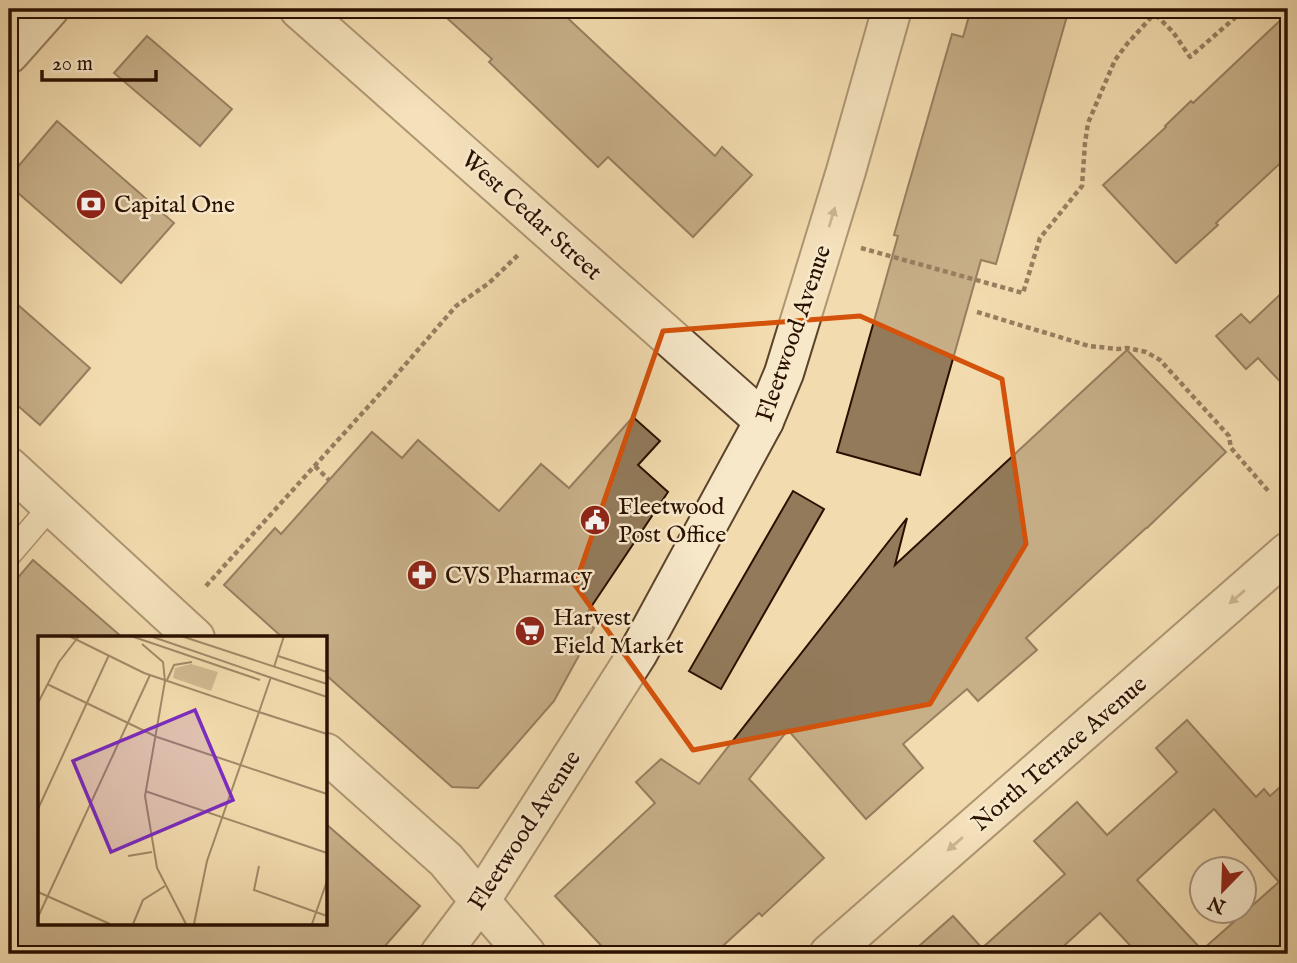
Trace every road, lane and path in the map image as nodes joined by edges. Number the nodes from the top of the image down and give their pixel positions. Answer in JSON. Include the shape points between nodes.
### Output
{"nodes":[{"id":1,"x":49,"y":9,"type":"edge"},
{"id":2,"x":299,"y":9,"type":"edge"},
{"id":3,"x":892,"y":9,"type":"edge"},
{"id":4,"x":1245,"y":9,"type":"edge"},
{"id":5,"x":1153,"y":11,"type":"edge"},
{"id":6,"x":9,"y":54,"type":"edge"},
{"id":7,"x":857,"y":247,"type":"dead end"},
{"id":8,"x":521,"y":252,"type":"dead end"},
{"id":9,"x":977,"y":313,"type":"dead end"},
{"id":10,"x":764,"y":421,"type":"junction"},
{"id":11,"x":315,"y":466,"type":"junction"},
{"id":12,"x":9,"y":467,"type":"edge"},
{"id":13,"x":329,"y":480,"type":"dead end"},
{"id":14,"x":1270,"y":493,"type":"dead end"},
{"id":15,"x":51,"y":506,"type":"junction"},
{"id":16,"x":1288,"y":552,"type":"edge"},
{"id":17,"x":9,"y":555,"type":"edge"},
{"id":18,"x":206,"y":586,"type":"dead end"},
{"id":19,"x":193,"y":636,"type":"edge"},
{"id":20,"x":327,"y":754,"type":"edge"},
{"id":21,"x":480,"y":901,"type":"junction"},
{"id":22,"x":440,"y":954,"type":"edge"},
{"id":23,"x":526,"y":954,"type":"edge"},
{"id":24,"x":829,"y":954,"type":"edge"}],
"edges":[{"from":1,"to":6,"type":"street"},
{"from":2,"to":10,"type":"street","name":"West Cedar Street"},
{"from":10,"to":3,"type":"street","name":"Fleetwood Avenue","one_way":true,"via":[[792,348]]},
{"from":4,"to":5,"type":"path","via":[[1190,57]]},
{"from":5,"to":7,"type":"path","via":[[1115,60],[1088,123],[1082,186],[1040,238],[1023,293]]},
{"from":8,"to":11,"type":"path","via":[[456,306]]},
{"from":9,"to":14,"type":"path","via":[[1089,346],[1146,352],[1160,360],[1229,436],[1231,448]]},
{"from":10,"to":21,"type":"street","name":"Fleetwood Avenue","via":[[638,653]]},
{"from":11,"to":13,"type":"path"},
{"from":11,"to":18,"type":"path"},
{"from":12,"to":15,"type":"street"},
{"from":15,"to":17,"type":"lane"},
{"from":15,"to":19,"type":"street"},
{"from":16,"to":24,"type":"street","name":"North Terrace Avenue","one_way":true},
{"from":20,"to":21,"type":"street","via":[[446,860]]},
{"from":21,"to":22,"type":"street","name":"Fleetwood Avenue"},
{"from":21,"to":23,"type":"street"}]}
